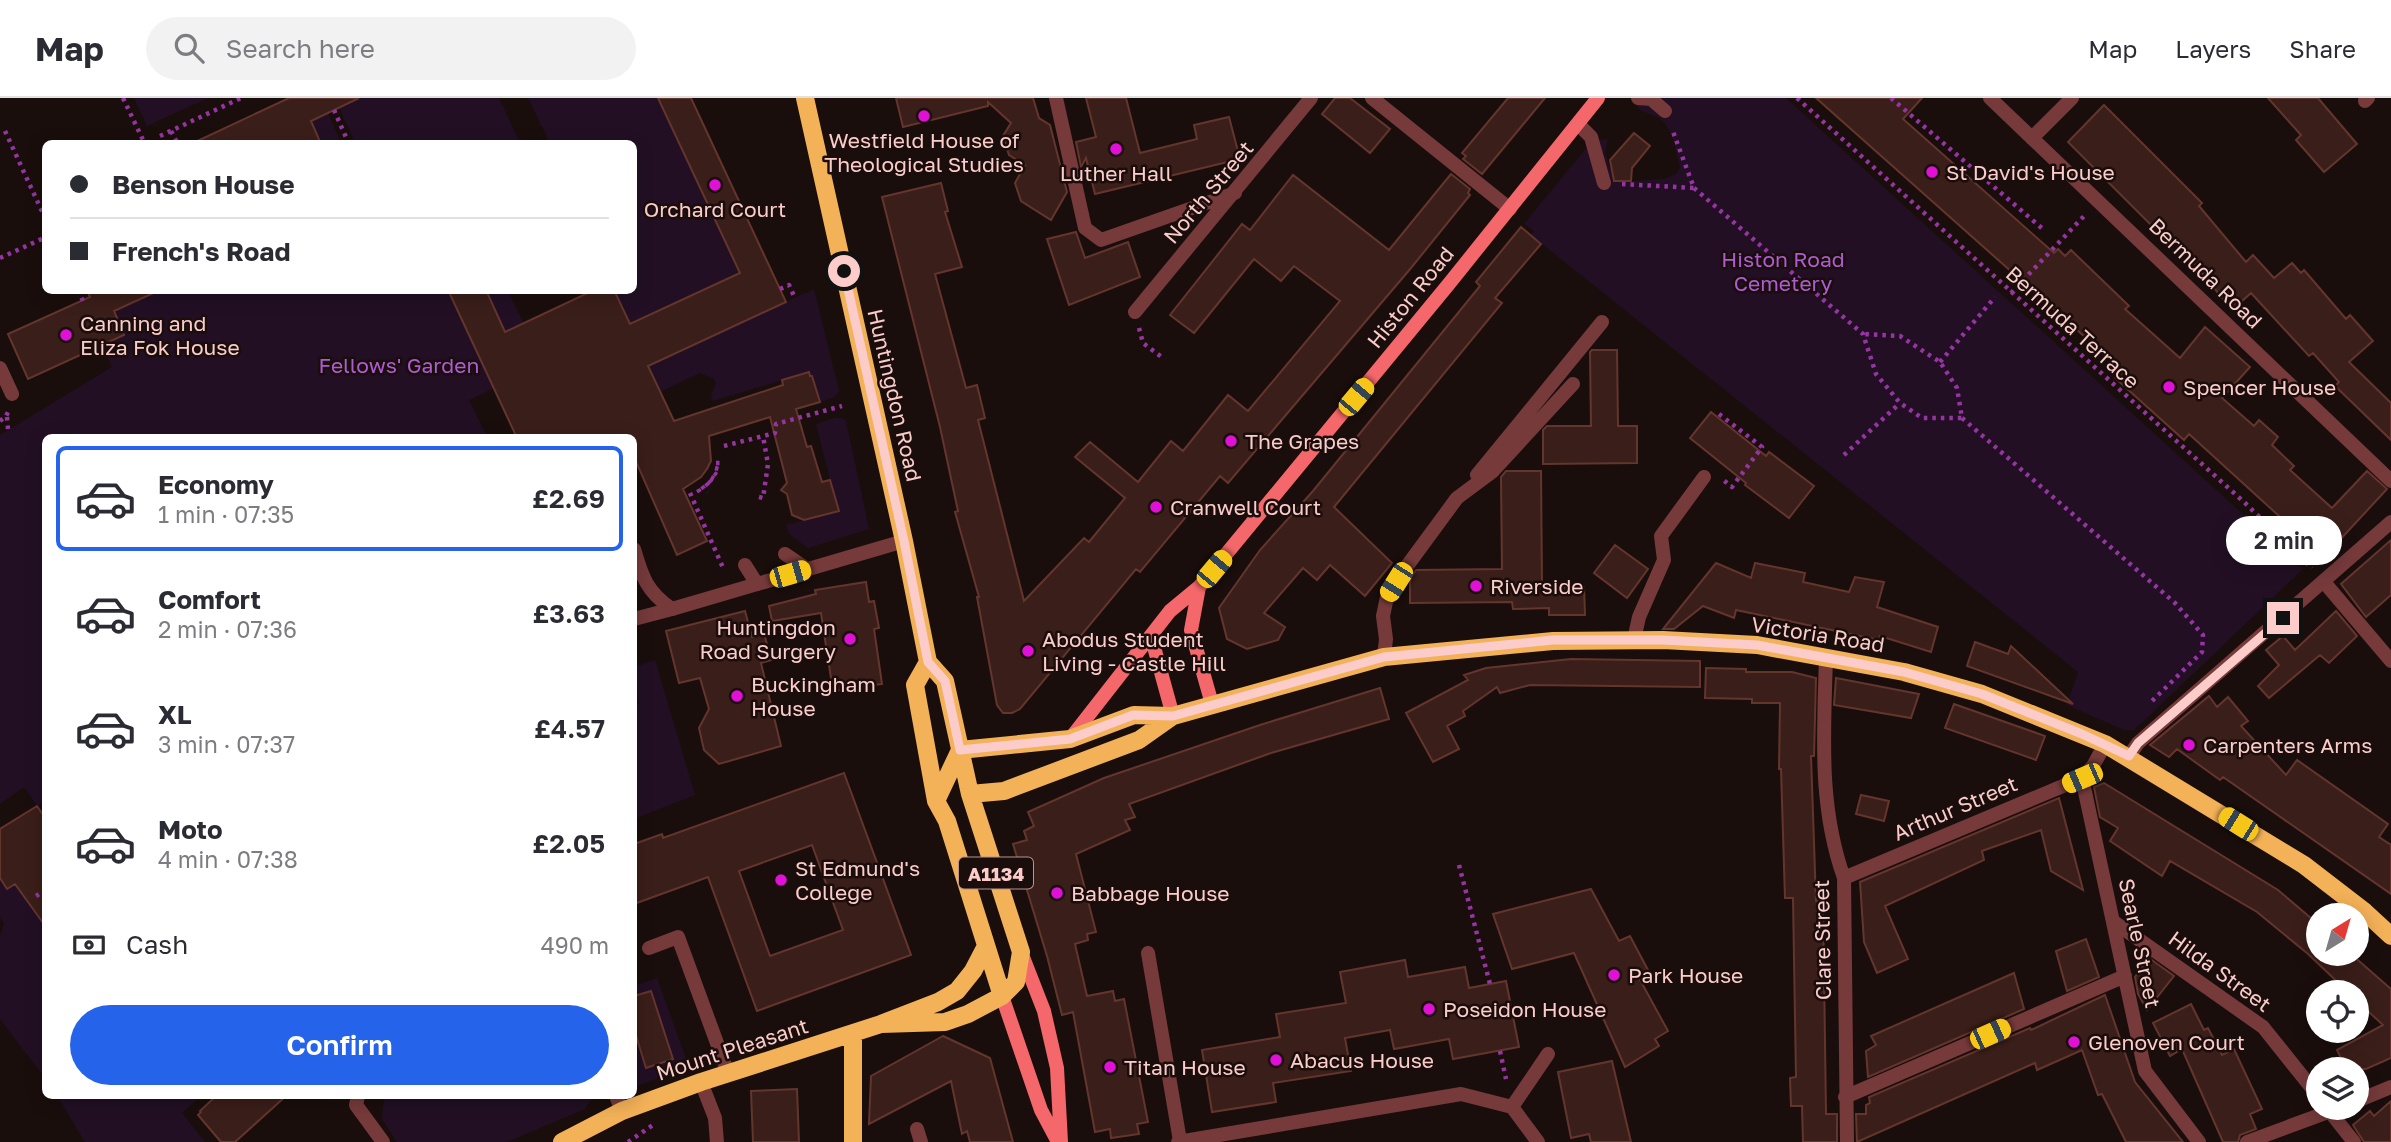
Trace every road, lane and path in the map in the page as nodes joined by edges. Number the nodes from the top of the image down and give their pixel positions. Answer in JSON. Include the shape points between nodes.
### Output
{"nodes":[{"id":1,"x":123,"y":98,"type":"edge"},
{"id":2,"x":242,"y":98,"type":"edge"},
{"id":3,"x":805,"y":98,"type":"edge"},
{"id":4,"x":1056,"y":98,"type":"edge"},
{"id":5,"x":1311,"y":98,"type":"edge"},
{"id":6,"x":1372,"y":98,"type":"edge"},
{"id":7,"x":1598,"y":98,"type":"edge"},
{"id":8,"x":1638,"y":98,"type":"edge"},
{"id":9,"x":1797,"y":98,"type":"edge"},
{"id":10,"x":1891,"y":98,"type":"edge"},
{"id":11,"x":1990,"y":98,"type":"edge"},
{"id":12,"x":2072,"y":98,"type":"edge"},
{"id":13,"x":334,"y":110,"type":"dead end"},
{"id":14,"x":1665,"y":111,"type":"joint"},
{"id":15,"x":1578,"y":124,"type":"junction"},
{"id":16,"x":5,"y":131,"type":"dead end"},
{"id":17,"x":172,"y":131,"type":"junction"},
{"id":18,"x":160,"y":136,"type":"dead end"},
{"id":19,"x":2032,"y":138,"type":"junction"},
{"id":20,"x":144,"y":140,"type":"dead end"},
{"id":21,"x":176,"y":140,"type":"edge"},
{"id":22,"x":347,"y":140,"type":"edge"},
{"id":23,"x":1604,"y":183,"type":"joint"},
{"id":24,"x":1694,"y":188,"type":"junction"},
{"id":25,"x":1235,"y":193,"type":"junction"},
{"id":26,"x":2099,"y":200,"type":"junction"},
{"id":27,"x":1510,"y":209,"type":"junction"},
{"id":28,"x":42,"y":211,"type":"edge"},
{"id":29,"x":2044,"y":230,"type":"dead end"},
{"id":30,"x":42,"y":239,"type":"edge"},
{"id":31,"x":0,"y":258,"type":"edge"},
{"id":32,"x":780,"y":289,"type":"dead end"},
{"id":33,"x":2011,"y":293,"type":"junction"},
{"id":34,"x":80,"y":294,"type":"edge"},
{"id":35,"x":794,"y":296,"type":"dead end"},
{"id":36,"x":1995,"y":297,"type":"dead end"},
{"id":37,"x":83,"y":301,"type":"dead end"},
{"id":38,"x":1135,"y":312,"type":"joint"},
{"id":39,"x":1602,"y":322,"type":"dead end"},
{"id":40,"x":1863,"y":334,"type":"junction"},
{"id":41,"x":1163,"y":358,"type":"dead end"},
{"id":42,"x":1940,"y":362,"type":"junction"},
{"id":43,"x":0,"y":368,"type":"edge"},
{"id":44,"x":1573,"y":384,"type":"dead end"},
{"id":45,"x":12,"y":394,"type":"dead end"},
{"id":46,"x":1900,"y":403,"type":"junction"},
{"id":47,"x":842,"y":406,"type":"dead end"},
{"id":48,"x":1719,"y":414,"type":"dead end"},
{"id":49,"x":6,"y":416,"type":"dead end"},
{"id":50,"x":1962,"y":418,"type":"junction"},
{"id":51,"x":8,"y":429,"type":"dead end"},
{"id":52,"x":763,"y":436,"type":"junction"},
{"id":53,"x":724,"y":446,"type":"dead end"},
{"id":54,"x":1844,"y":455,"type":"dead end"},
{"id":55,"x":724,"y":463,"type":"dead end"},
{"id":56,"x":723,"y":470,"type":"dead end"},
{"id":57,"x":709,"y":477,"type":"junction"},
{"id":58,"x":1704,"y":477,"type":"joint"},
{"id":59,"x":2391,"y":481,"type":"edge"},
{"id":60,"x":712,"y":487,"type":"junction"},
{"id":61,"x":690,"y":493,"type":"dead end"},
{"id":62,"x":760,"y":497,"type":"dead end"},
{"id":63,"x":1457,"y":498,"type":"junction"},
{"id":64,"x":2391,"y":523,"type":"edge"},
{"id":65,"x":904,"y":541,"type":"junction"},
{"id":66,"x":785,"y":554,"type":"dead end"},
{"id":67,"x":637,"y":560,"type":"edge"},
{"id":68,"x":745,"y":565,"type":"dead end"},
{"id":69,"x":807,"y":569,"type":"junction"},
{"id":70,"x":724,"y":570,"type":"dead end"},
{"id":71,"x":2324,"y":582,"type":"junction"},
{"id":72,"x":757,"y":584,"type":"junction"},
{"id":73,"x":1199,"y":587,"type":"junction"},
{"id":74,"x":672,"y":609,"type":"junction"},
{"id":75,"x":637,"y":618,"type":"edge"},
{"id":76,"x":1151,"y":636,"type":"junction"},
{"id":77,"x":1634,"y":640,"type":"junction"},
{"id":78,"x":1826,"y":656,"type":"junction"},
{"id":79,"x":1384,"y":657,"type":"junction"},
{"id":80,"x":2391,"y":661,"type":"edge"},
{"id":81,"x":928,"y":662,"type":"junction"},
{"id":82,"x":1212,"y":704,"type":"junction"},
{"id":83,"x":2145,"y":709,"type":"dead end"},
{"id":84,"x":1173,"y":716,"type":"junction"},
{"id":85,"x":1070,"y":739,"type":"junction"},
{"id":86,"x":2105,"y":744,"type":"junction"},
{"id":87,"x":960,"y":750,"type":"junction"},
{"id":88,"x":2129,"y":756,"type":"junction"},
{"id":89,"x":929,"y":762,"type":"junction"},
{"id":90,"x":948,"y":777,"type":"junction"},
{"id":91,"x":2082,"y":778,"type":"junction"},
{"id":92,"x":970,"y":794,"type":"junction"},
{"id":93,"x":936,"y":802,"type":"junction"},
{"id":94,"x":1459,"y":865,"type":"dead end"},
{"id":95,"x":1844,"y":878,"type":"junction"},
{"id":96,"x":42,"y":892,"type":"edge"},
{"id":97,"x":36,"y":896,"type":"dead end"},
{"id":98,"x":2114,"y":922,"type":"junction"},
{"id":99,"x":2391,"y":936,"type":"edge"},
{"id":100,"x":649,"y":948,"type":"dead end"},
{"id":101,"x":985,"y":948,"type":"junction"},
{"id":102,"x":1021,"y":952,"type":"junction"},
{"id":103,"x":1148,"y":953,"type":"dead end"},
{"id":104,"x":2125,"y":976,"type":"junction"},
{"id":105,"x":1490,"y":984,"type":"dead end"},
{"id":106,"x":1002,"y":996,"type":"junction"},
{"id":107,"x":881,"y":1024,"type":"junction"},
{"id":108,"x":853,"y":1033,"type":"junction"},
{"id":109,"x":1548,"y":1054,"type":"dead end"},
{"id":110,"x":728,"y":1073,"type":"junction"},
{"id":111,"x":2306,"y":1081,"type":"edge"},
{"id":112,"x":701,"y":1082,"type":"junction"},
{"id":113,"x":2391,"y":1087,"type":"edge"},
{"id":114,"x":2369,"y":1096,"type":"edge"},
{"id":115,"x":1844,"y":1097,"type":"junction"},
{"id":116,"x":637,"y":1098,"type":"edge"},
{"id":117,"x":355,"y":1099,"type":"edge"},
{"id":118,"x":619,"y":1103,"type":"edge"},
{"id":119,"x":1512,"y":1107,"type":"junction"},
{"id":120,"x":2306,"y":1119,"type":"edge"},
{"id":121,"x":2339,"y":1120,"type":"edge"},
{"id":122,"x":383,"y":1142,"type":"edge"},
{"id":123,"x":562,"y":1142,"type":"edge"},
{"id":124,"x":717,"y":1142,"type":"edge"},
{"id":125,"x":853,"y":1142,"type":"edge"},
{"id":126,"x":1060,"y":1142,"type":"edge"},
{"id":127,"x":1183,"y":1142,"type":"edge"},
{"id":128,"x":1538,"y":1142,"type":"edge"},
{"id":129,"x":1847,"y":1142,"type":"edge"},
{"id":130,"x":2199,"y":1142,"type":"edge"},
{"id":131,"x":2247,"y":1142,"type":"edge"},
{"id":132,"x":2354,"y":1142,"type":"edge"}],
"edges":[{"from":1,"to":20,"type":"path"},
{"from":2,"to":17,"type":"path"},
{"from":3,"to":65,"type":"main road","name":"Huntingdon Road"},
{"from":4,"to":25,"type":"street","via":[[1085,228],[1101,240]]},
{"from":5,"to":25,"type":"street","name":"North Street"},
{"from":6,"to":27,"type":"street"},
{"from":7,"to":15,"type":"main road","name":"Histon Road"},
{"from":8,"to":14,"type":"street","via":[[1650,99]]},
{"from":9,"to":33,"type":"path","name":"Bermuda Terrace"},
{"from":10,"to":29,"type":"path"},
{"from":11,"to":19,"type":"street","name":"Bermuda Road"},
{"from":12,"to":19,"type":"street"},
{"from":13,"to":22,"type":"path"},
{"from":14,"to":24,"type":"path"},
{"from":15,"to":23,"type":"street","via":[[1591,137]]},
{"from":15,"to":27,"type":"main road","name":"Histon Road"},
{"from":16,"to":28,"type":"path"},
{"from":17,"to":18,"type":"path"},
{"from":17,"to":21,"type":"path"},
{"from":19,"to":26,"type":"street","name":"Bermuda Road"},
{"from":23,"to":24,"type":"path"},
{"from":24,"to":40,"type":"path"},
{"from":25,"to":38,"type":"street","name":"North Street"},
{"from":26,"to":33,"type":"path"},
{"from":26,"to":59,"type":"street","name":"Bermuda Road"},
{"from":27,"to":73,"type":"main road","name":"Histon Road"},
{"from":30,"to":31,"type":"path"},
{"from":32,"to":35,"type":"path","via":[[789,285]]},
{"from":33,"to":71,"type":"path","name":"Bermuda Terrace","via":[[2244,502]]},
{"from":34,"to":37,"type":"path"},
{"from":36,"to":42,"type":"path"},
{"from":38,"to":41,"type":"path","via":[[1143,344]]},
{"from":39,"to":63,"type":"street"},
{"from":40,"to":42,"type":"path","via":[[1900,336]]},
{"from":40,"to":46,"type":"path","via":[[1876,374]]},
{"from":42,"to":50,"type":"path","via":[[1957,388]]},
{"from":43,"to":45,"type":"street"},
{"from":44,"to":63,"type":"street","via":[[1492,472]]},
{"from":46,"to":50,"type":"path","via":[[1922,418]]},
{"from":46,"to":54,"type":"path"},
{"from":47,"to":52,"type":"path","via":[[776,424],[775,433]]},
{"from":48,"to":58,"type":"path","via":[[1762,447],[1732,486],[1722,479]]},
{"from":49,"to":51,"type":"path"},
{"from":50,"to":83,"type":"path","via":[[2175,603],[2203,635],[2202,652]]},
{"from":52,"to":53,"type":"path"},
{"from":52,"to":62,"type":"path","via":[[768,464]]},
{"from":55,"to":57,"type":"path"},
{"from":56,"to":57,"type":"path"},
{"from":57,"to":60,"type":"path"},
{"from":57,"to":60,"type":"path"},
{"from":57,"to":60,"type":"path"},
{"from":58,"to":77,"type":"street","via":[[1661,536],[1664,560]]},
{"from":61,"to":70,"type":"path"},
{"from":63,"to":79,"type":"street","via":[[1387,597]]},
{"from":64,"to":71,"type":"street"},
{"from":65,"to":69,"type":"street"},
{"from":65,"to":81,"type":"main road","name":"Huntingdon Road"},
{"from":66,"to":69,"type":"street"},
{"from":67,"to":74,"type":"street","via":[[655,597]]},
{"from":68,"to":72,"type":"street"},
{"from":69,"to":72,"type":"street"},
{"from":71,"to":80,"type":"street"},
{"from":71,"to":88,"type":"street","via":[[2138,743]]},
{"from":72,"to":74,"type":"street"},
{"from":73,"to":76,"type":"main road","name":"Histon Road","via":[[1170,611]]},
{"from":73,"to":82,"type":"main road","name":"Histon Road","via":[[1191,630]]},
{"from":74,"to":75,"type":"street"},
{"from":76,"to":84,"type":"main road"},
{"from":76,"to":85,"type":"main road","name":"Histon Road"},
{"from":77,"to":78,"type":"main road","name":"Victoria Road","via":[[1757,645]]},
{"from":77,"to":79,"type":"main road","name":"Victoria Road","via":[[1553,640]]},
{"from":78,"to":86,"type":"main road","name":"Victoria Road","via":[[1982,694]]},
{"from":78,"to":95,"type":"street","name":"Clare Street","via":[[1824,776]]},
{"from":79,"to":82,"type":"main road","name":"Victoria Road"},
{"from":81,"to":87,"type":"main road","name":"Huntingdon Road","via":[[945,681]]},
{"from":81,"to":89,"type":"main road","via":[[915,685]]},
{"from":82,"to":84,"type":"main road","name":"Victoria Road"},
{"from":84,"to":85,"type":"main road","name":"Victoria Road","via":[[1133,715]]},
{"from":84,"to":92,"type":"main road","name":"Victoria Road","via":[[1139,740],[1004,791]]},
{"from":85,"to":87,"type":"main road","name":"Victoria Road"},
{"from":86,"to":88,"type":"main road","name":"Victoria Road"},
{"from":86,"to":91,"type":"street"},
{"from":87,"to":90,"type":"main road"},
{"from":87,"to":92,"type":"main road","name":"Huntingdon Road","number":"A1134"},
{"from":88,"to":99,"type":"main road","name":"Victoria Road","via":[[2304,866]]},
{"from":89,"to":90,"type":"main road"},
{"from":89,"to":93,"type":"main road"},
{"from":90,"to":92,"type":"main road"},
{"from":90,"to":93,"type":"main road"},
{"from":91,"to":95,"type":"street","name":"Arthur Street"},
{"from":91,"to":98,"type":"street","name":"Searle Street"},
{"from":92,"to":102,"type":"main road","name":"Huntingdon Road","number":"A1134"},
{"from":93,"to":101,"type":"main road","number":"A1134","via":[[947,821]]},
{"from":94,"to":105,"type":"path"},
{"from":95,"to":115,"type":"street","name":"Clare Street"},
{"from":96,"to":97,"type":"path"},
{"from":98,"to":104,"type":"street","name":"Searle Street"},
{"from":98,"to":111,"type":"street","name":"Hilda Street","via":[[2263,1027]]},
{"from":100,"to":110,"type":"street","via":[[678,937]]},
{"from":101,"to":106,"type":"main road","number":"A1134"},
{"from":101,"to":107,"type":"main road","name":"Mount Pleasant","via":[[957,991]]},
{"from":102,"to":106,"type":"main road","via":[[1017,982]]},
{"from":102,"to":126,"type":"main road","via":[[1044,1011],[1057,1068]]},
{"from":103,"to":127,"type":"street"},
{"from":104,"to":115,"type":"street"},
{"from":104,"to":130,"type":"street","name":"Searle Street","via":[[2146,1071]]},
{"from":106,"to":107,"type":"main road","name":"Mount Pleasant","via":[[945,1023]]},
{"from":106,"to":126,"type":"main road","via":[[1037,1100]]},
{"from":107,"to":108,"type":"main road","name":"Mount Pleasant"},
{"from":108,"to":110,"type":"main road","name":"Mount Pleasant"},
{"from":108,"to":125,"type":"main road"},
{"from":109,"to":119,"type":"street"},
{"from":110,"to":112,"type":"main road","name":"Mount Pleasant"},
{"from":112,"to":116,"type":"main road","name":"Mount Pleasant"},
{"from":112,"to":124,"type":"street","via":[[715,1118]]},
{"from":113,"to":114,"type":"street"},
{"from":115,"to":129,"type":"street","name":"Clare Street"},
{"from":117,"to":122,"type":"street"},
{"from":118,"to":123,"type":"main road","name":"Mount Pleasant"},
{"from":119,"to":127,"type":"street","via":[[1461,1094]]},
{"from":119,"to":128,"type":"street"},
{"from":120,"to":131,"type":"street"},
{"from":121,"to":132,"type":"street"}]}
